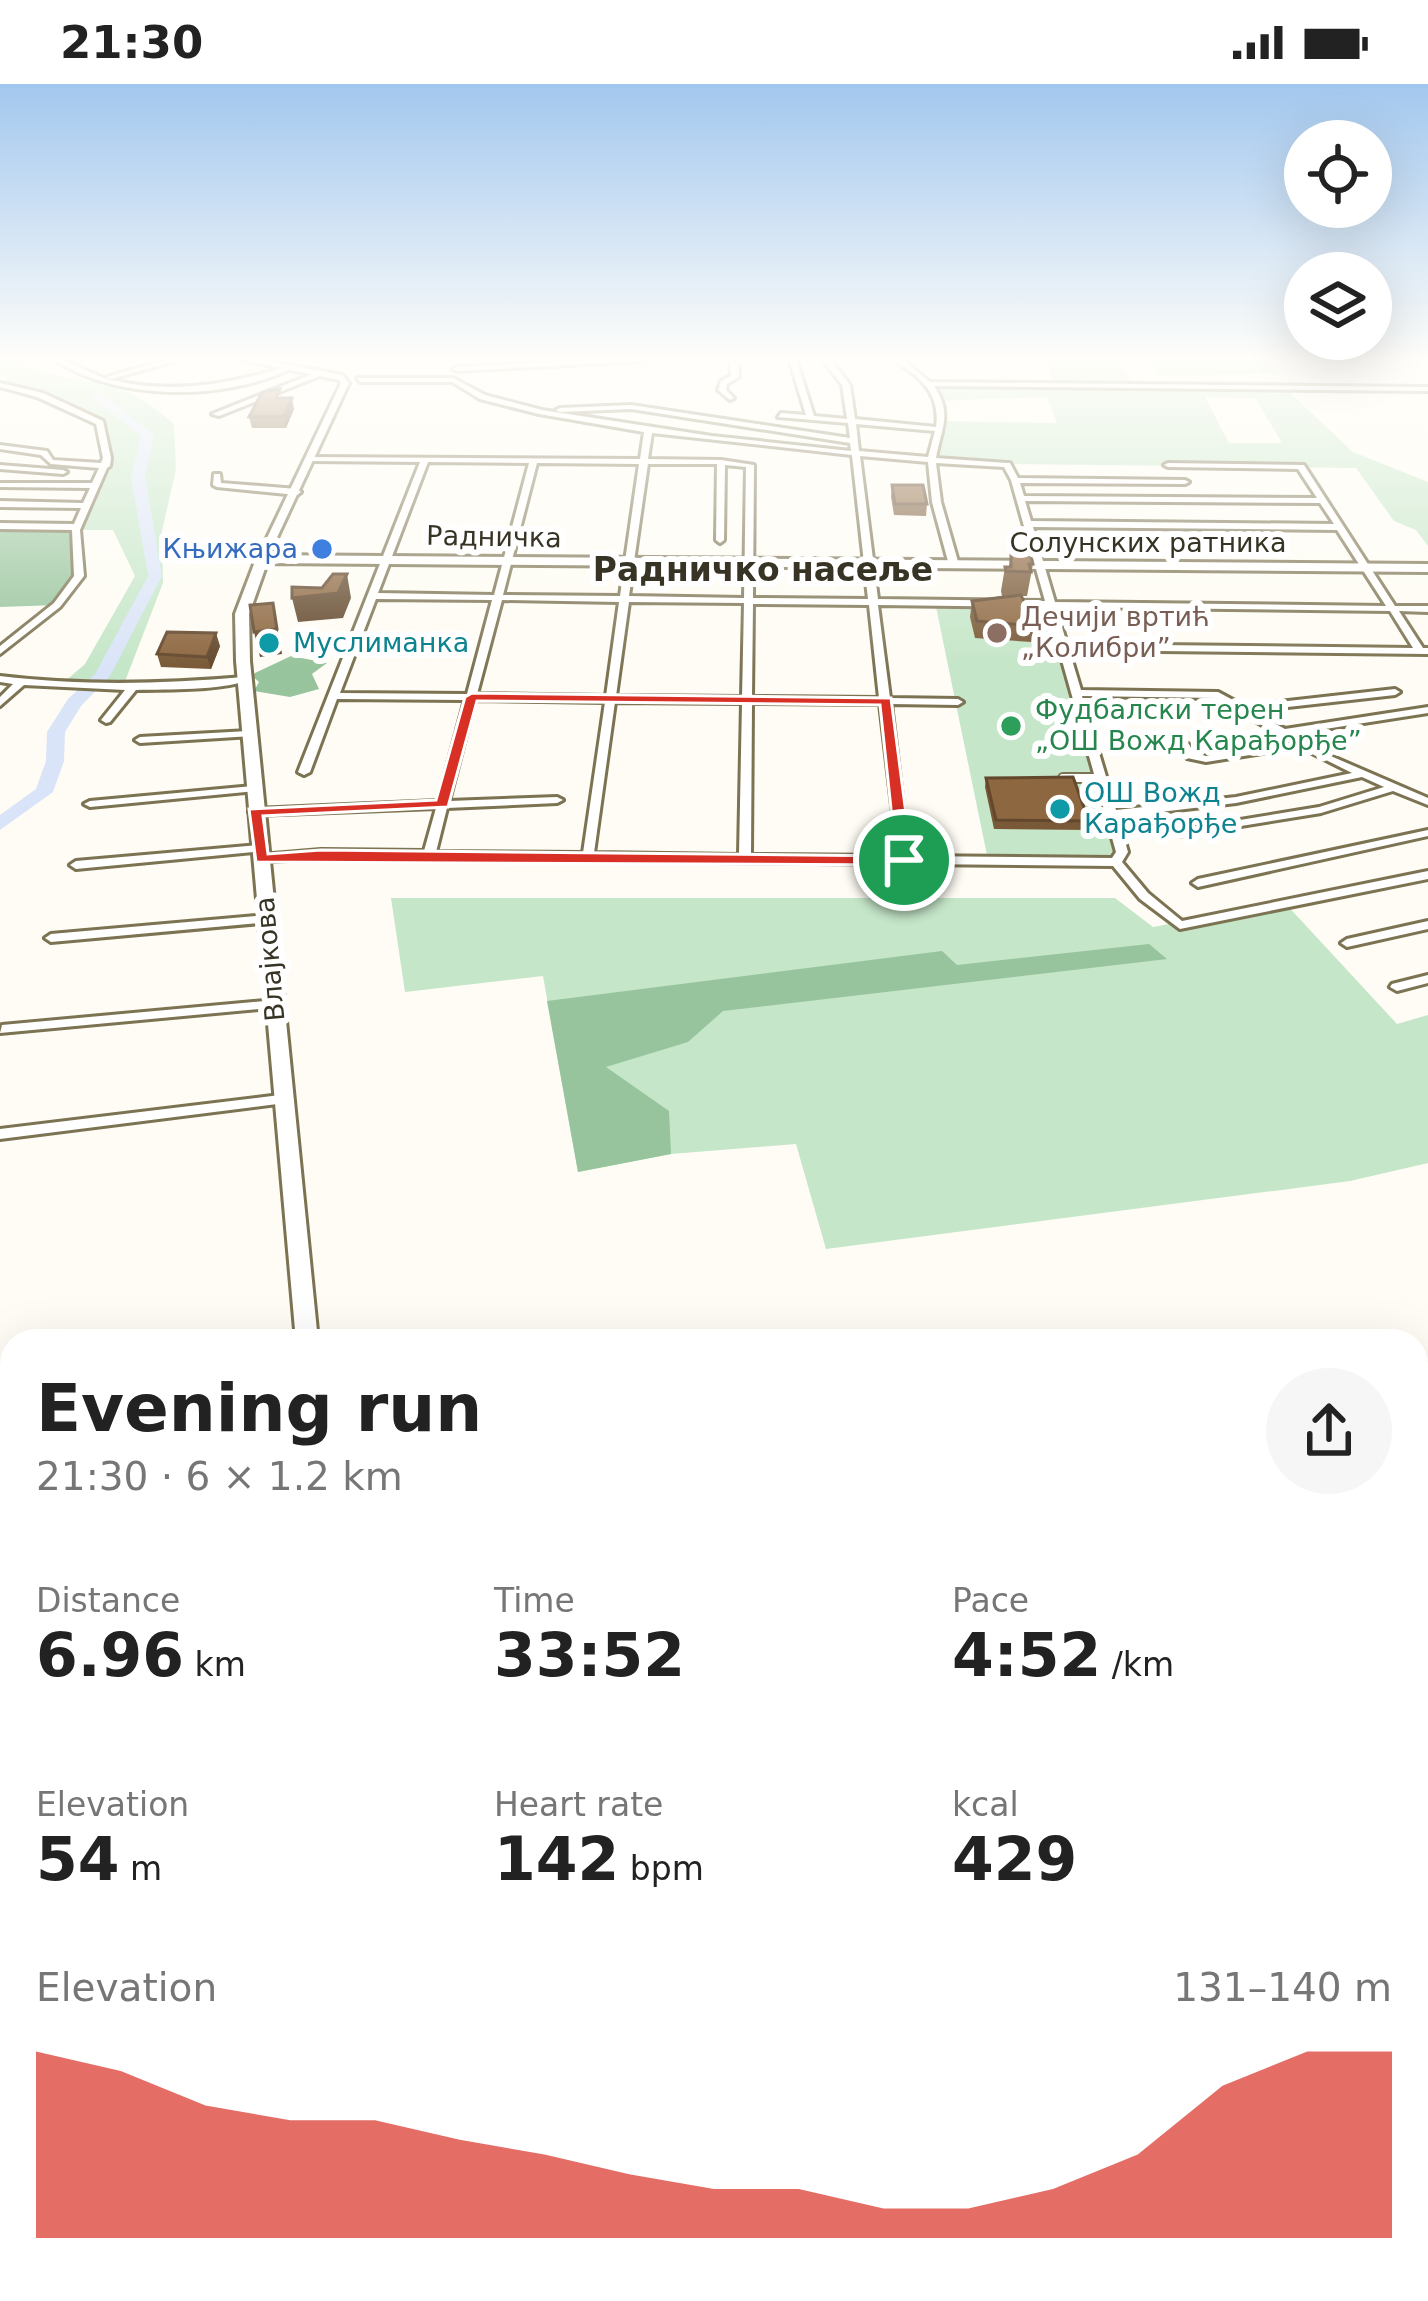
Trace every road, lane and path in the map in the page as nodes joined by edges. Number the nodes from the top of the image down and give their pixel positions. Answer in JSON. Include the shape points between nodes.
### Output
{"nodes":[{"id":1,"x":53,"y":462,"type":"edge"},
{"id":2,"x":103,"y":462,"type":"edge"},
{"id":3,"x":310,"y":462,"type":"edge"},
{"id":4,"x":424,"y":462,"type":"edge"},
{"id":5,"x":533,"y":462,"type":"edge"},
{"id":6,"x":642,"y":462,"type":"edge"},
{"id":7,"x":722,"y":462,"type":"edge"},
{"id":8,"x":726,"y":462,"type":"edge"},
{"id":9,"x":856,"y":462,"type":"edge"},
{"id":10,"x":928,"y":462,"type":"edge"},
{"id":11,"x":932,"y":463,"type":"junction"},
{"id":12,"x":1168,"y":466,"type":"dead end"},
{"id":13,"x":0,"y":467,"type":"edge"},
{"id":14,"x":100,"y":476,"type":"junction"},
{"id":15,"x":217,"y":476,"type":"dead end"},
{"id":16,"x":1016,"y":481,"type":"junction"},
{"id":17,"x":1185,"y":482,"type":"dead end"},
{"id":18,"x":0,"y":485,"type":"edge"},
{"id":19,"x":297,"y":492,"type":"junction"},
{"id":20,"x":1021,"y":498,"type":"junction"},
{"id":21,"x":1324,"y":501,"type":"junction"},
{"id":22,"x":0,"y":504,"type":"edge"},
{"id":23,"x":86,"y":506,"type":"junction"},
{"id":24,"x":1028,"y":524,"type":"junction"},
{"id":25,"x":0,"y":526,"type":"edge"},
{"id":26,"x":78,"y":527,"type":"junction"},
{"id":27,"x":1340,"y":527,"type":"junction"},
{"id":28,"x":720,"y":539,"type":"dead end"},
{"id":29,"x":262,"y":559,"type":"junction"},
{"id":30,"x":385,"y":560,"type":"junction"},
{"id":31,"x":507,"y":561,"type":"junction"},
{"id":32,"x":626,"y":562,"type":"junction"},
{"id":33,"x":748,"y":563,"type":"junction"},
{"id":34,"x":869,"y":565,"type":"junction"},
{"id":35,"x":954,"y":566,"type":"junction"},
{"id":36,"x":1040,"y":566,"type":"junction"},
{"id":37,"x":1367,"y":568,"type":"junction"},
{"id":38,"x":1428,"y":568,"type":"edge"},
{"id":39,"x":371,"y":596,"type":"junction"},
{"id":40,"x":497,"y":597,"type":"junction"},
{"id":41,"x":622,"y":599,"type":"junction"},
{"id":42,"x":748,"y":600,"type":"junction"},
{"id":43,"x":874,"y":602,"type":"junction"},
{"id":44,"x":1051,"y":605,"type":"junction"},
{"id":45,"x":1395,"y":609,"type":"junction"},
{"id":46,"x":1428,"y":609,"type":"edge"},
{"id":47,"x":1064,"y":647,"type":"junction"},
{"id":48,"x":0,"y":651,"type":"edge"},
{"id":49,"x":1424,"y":651,"type":"edge"},
{"id":50,"x":0,"y":679,"type":"edge"},
{"id":51,"x":244,"y":680,"type":"junction"},
{"id":52,"x":21,"y":682,"type":"junction"},
{"id":53,"x":127,"y":688,"type":"junction"},
{"id":54,"x":1395,"y":692,"type":"dead end"},
{"id":55,"x":1076,"y":693,"type":"junction"},
{"id":56,"x":332,"y":696,"type":"junction"},
{"id":57,"x":472,"y":697,"type":"junction"},
{"id":58,"x":610,"y":698,"type":"junction"},
{"id":59,"x":747,"y":700,"type":"junction"},
{"id":60,"x":886,"y":701,"type":"junction"},
{"id":61,"x":958,"y":701,"type":"dead end"},
{"id":62,"x":0,"y":703,"type":"edge"},
{"id":63,"x":1246,"y":708,"type":"junction"},
{"id":64,"x":1428,"y":710,"type":"edge"},
{"id":65,"x":106,"y":720,"type":"dead end"},
{"id":66,"x":1285,"y":731,"type":"junction"},
{"id":67,"x":248,"y":734,"type":"junction"},
{"id":68,"x":140,"y":740,"type":"dead end"},
{"id":69,"x":1303,"y":743,"type":"junction"},
{"id":70,"x":1184,"y":746,"type":"dead end"},
{"id":71,"x":304,"y":772,"type":"dead end"},
{"id":72,"x":1363,"y":774,"type":"junction"},
{"id":73,"x":1047,"y":778,"type":"edge"},
{"id":74,"x":1101,"y":778,"type":"junction"},
{"id":75,"x":1395,"y":788,"type":"junction"},
{"id":76,"x":253,"y":790,"type":"junction"},
{"id":77,"x":556,"y":800,"type":"dead end"},
{"id":78,"x":1428,"y":802,"type":"edge"},
{"id":79,"x":90,"y":804,"type":"dead end"},
{"id":80,"x":442,"y":804,"type":"junction"},
{"id":81,"x":255,"y":812,"type":"junction"},
{"id":82,"x":1112,"y":814,"type":"junction"},
{"id":83,"x":1179,"y":833,"type":"dead end"},
{"id":84,"x":1428,"y":833,"type":"edge"},
{"id":85,"x":261,"y":854,"type":"junction"},
{"id":86,"x":429,"y":855,"type":"junction"},
{"id":87,"x":588,"y":856,"type":"junction"},
{"id":88,"x":745,"y":858,"type":"junction"},
{"id":89,"x":904,"y":860,"type":"junction"},
{"id":90,"x":1117,"y":862,"type":"junction"},
{"id":91,"x":76,"y":866,"type":"dead end"},
{"id":92,"x":1428,"y":875,"type":"edge"},
{"id":93,"x":1198,"y":883,"type":"dead end"},
{"id":94,"x":267,"y":919,"type":"junction"},
{"id":95,"x":1428,"y":925,"type":"edge"},
{"id":96,"x":51,"y":938,"type":"dead end"},
{"id":97,"x":1347,"y":944,"type":"dead end"},
{"id":98,"x":1428,"y":979,"type":"edge"},
{"id":99,"x":1397,"y":987,"type":"dead end"},
{"id":100,"x":275,"y":1004,"type":"junction"},
{"id":101,"x":2,"y":1029,"type":"edge"},
{"id":102,"x":280,"y":1100,"type":"junction"},
{"id":103,"x":0,"y":1134,"type":"edge"},
{"id":104,"x":299,"y":1329,"type":"edge"}],
"edges":[{"from":1,"to":14,"type":"street"},
{"from":2,"to":14,"type":"street"},
{"from":3,"to":19,"type":"street","name":"Влајкова"},
{"from":4,"to":30,"type":"street"},
{"from":5,"to":31,"type":"street"},
{"from":6,"to":32,"type":"street"},
{"from":7,"to":28,"type":"street"},
{"from":8,"to":33,"type":"street","via":[[750,465]]},
{"from":9,"to":34,"type":"street"},
{"from":10,"to":11,"type":"street"},
{"from":11,"to":16,"type":"street","via":[[1007,465]]},
{"from":11,"to":35,"type":"street"},
{"from":12,"to":21,"type":"street","via":[[1301,467]]},
{"from":13,"to":14,"type":"street"},
{"from":14,"to":18,"type":"street"},
{"from":14,"to":23,"type":"street"},
{"from":15,"to":19,"type":"street","via":[[230,489]]},
{"from":16,"to":17,"type":"street"},
{"from":16,"to":20,"type":"street"},
{"from":19,"to":29,"type":"street","name":"Влајкова"},
{"from":20,"to":21,"type":"street"},
{"from":20,"to":24,"type":"street"},
{"from":21,"to":27,"type":"street"},
{"from":22,"to":23,"type":"street"},
{"from":23,"to":26,"type":"street"},
{"from":24,"to":27,"type":"street"},
{"from":24,"to":36,"type":"street"},
{"from":25,"to":26,"type":"street"},
{"from":26,"to":48,"type":"street","via":[[80,576]]},
{"from":27,"to":37,"type":"street"},
{"from":29,"to":30,"type":"main road","name":"Радничка"},
{"from":29,"to":51,"type":"main road","name":"Влајкова","via":[[242,614]]},
{"from":30,"to":31,"type":"main road","name":"Радничка"},
{"from":30,"to":39,"type":"street"},
{"from":31,"to":32,"type":"main road","name":"Радничка"},
{"from":31,"to":40,"type":"street"},
{"from":32,"to":33,"type":"main road","name":"Радничка"},
{"from":32,"to":41,"type":"street"},
{"from":33,"to":34,"type":"main road","name":"Радничка"},
{"from":33,"to":42,"type":"street"},
{"from":34,"to":35,"type":"main road","name":"Солунских ратника"},
{"from":34,"to":43,"type":"street"},
{"from":35,"to":36,"type":"main road","name":"Солунских ратника"},
{"from":36,"to":37,"type":"main road","name":"Солунских ратника"},
{"from":36,"to":44,"type":"street"},
{"from":37,"to":38,"type":"main road","name":"Солунских ратника"},
{"from":37,"to":45,"type":"street"},
{"from":39,"to":40,"type":"street"},
{"from":39,"to":56,"type":"street"},
{"from":40,"to":41,"type":"street"},
{"from":40,"to":57,"type":"street"},
{"from":41,"to":42,"type":"street"},
{"from":41,"to":58,"type":"street"},
{"from":42,"to":43,"type":"street"},
{"from":42,"to":59,"type":"street"},
{"from":43,"to":44,"type":"street"},
{"from":43,"to":60,"type":"street"},
{"from":44,"to":45,"type":"street"},
{"from":44,"to":47,"type":"street"},
{"from":45,"to":46,"type":"street"},
{"from":45,"to":49,"type":"street"},
{"from":47,"to":49,"type":"street"},
{"from":47,"to":55,"type":"street"},
{"from":50,"to":52,"type":"street"},
{"from":51,"to":53,"type":"street"},
{"from":51,"to":67,"type":"main road","name":"Влајкова"},
{"from":52,"to":53,"type":"street"},
{"from":52,"to":62,"type":"street"},
{"from":53,"to":65,"type":"street"},
{"from":54,"to":63,"type":"street"},
{"from":55,"to":63,"type":"street","via":[[1218,695]]},
{"from":55,"to":74,"type":"street"},
{"from":56,"to":57,"type":"street"},
{"from":56,"to":71,"type":"street"},
{"from":57,"to":58,"type":"street"},
{"from":57,"to":80,"type":"street"},
{"from":58,"to":59,"type":"street"},
{"from":58,"to":87,"type":"street"},
{"from":59,"to":60,"type":"street"},
{"from":59,"to":88,"type":"street"},
{"from":60,"to":61,"type":"street"},
{"from":60,"to":89,"type":"street"},
{"from":63,"to":66,"type":"street"},
{"from":64,"to":66,"type":"street"},
{"from":66,"to":69,"type":"street"},
{"from":67,"to":68,"type":"street"},
{"from":67,"to":76,"type":"main road","name":"Влајкова"},
{"from":69,"to":70,"type":"street","via":[[1206,759]]},
{"from":69,"to":72,"type":"street"},
{"from":72,"to":75,"type":"street"},
{"from":72,"to":82,"type":"street"},
{"from":73,"to":74,"type":"street"},
{"from":74,"to":82,"type":"street"},
{"from":75,"to":78,"type":"street"},
{"from":75,"to":83,"type":"street","via":[[1321,810]]},
{"from":76,"to":79,"type":"street"},
{"from":76,"to":81,"type":"main road","name":"Влајкова"},
{"from":77,"to":80,"type":"street"},
{"from":80,"to":81,"type":"street"},
{"from":80,"to":86,"type":"street"},
{"from":81,"to":85,"type":"main road","name":"Влајкова"},
{"from":82,"to":90,"type":"street","via":[[1122,852]]},
{"from":84,"to":93,"type":"street"},
{"from":85,"to":86,"type":"street"},
{"from":85,"to":91,"type":"street"},
{"from":85,"to":94,"type":"main road","name":"Влајкова"},
{"from":86,"to":87,"type":"street"},
{"from":87,"to":88,"type":"street"},
{"from":88,"to":89,"type":"street"},
{"from":89,"to":90,"type":"street"},
{"from":90,"to":92,"type":"street","via":[[1180,925]]},
{"from":94,"to":96,"type":"street"},
{"from":94,"to":100,"type":"main road","name":"Влајкова"},
{"from":95,"to":97,"type":"street"},
{"from":98,"to":99,"type":"street"},
{"from":100,"to":101,"type":"street"},
{"from":100,"to":102,"type":"main road","name":"Влајкова"},
{"from":102,"to":103,"type":"street"},
{"from":102,"to":104,"type":"main road","name":"Влајкова"}]}
